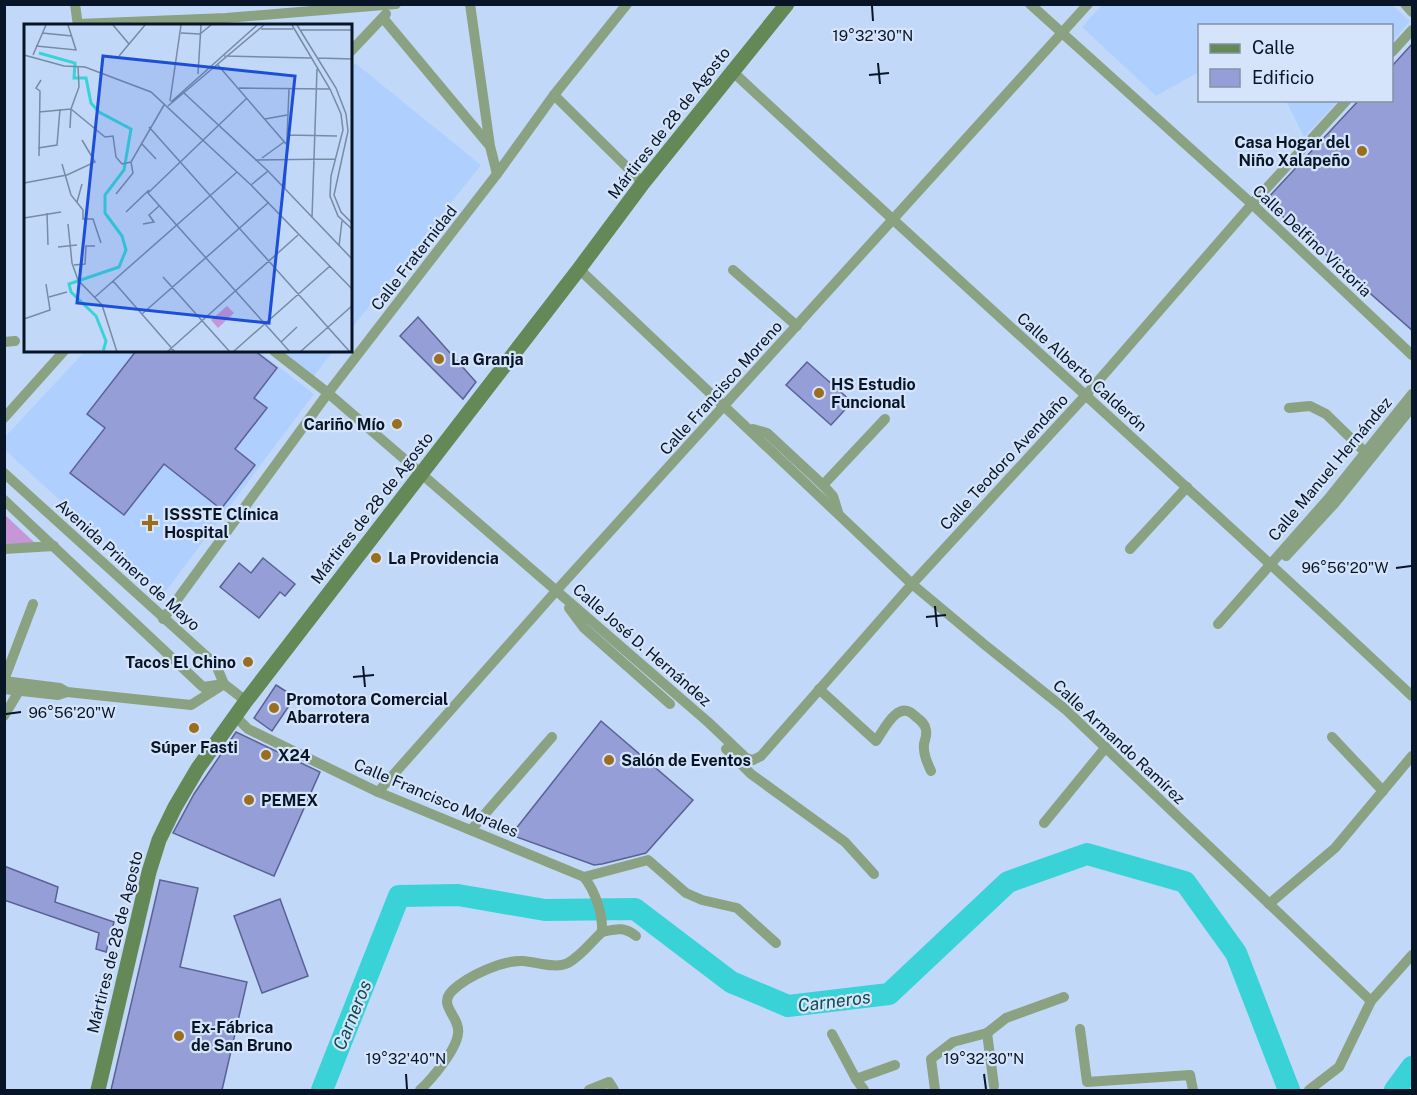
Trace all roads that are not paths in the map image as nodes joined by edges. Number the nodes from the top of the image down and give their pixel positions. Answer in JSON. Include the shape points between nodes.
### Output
{"nodes":[{"id":1,"x":75,"y":4,"type":"edge"},
{"id":2,"x":470,"y":4,"type":"edge"},
{"id":3,"x":627,"y":4,"type":"edge"},
{"id":4,"x":787,"y":4,"type":"edge"},
{"id":5,"x":1030,"y":4,"type":"edge"},
{"id":6,"x":1088,"y":4,"type":"edge"},
{"id":7,"x":1405,"y":4,"type":"edge"},
{"id":8,"x":396,"y":5,"type":"edge"},
{"id":9,"x":338,"y":6,"type":"edge"},
{"id":10,"x":1413,"y":12,"type":"edge"},
{"id":11,"x":383,"y":18,"type":"junction"},
{"id":12,"x":227,"y":22,"type":"edge"},
{"id":13,"x":78,"y":24,"type":"edge"},
{"id":14,"x":128,"y":24,"type":"edge"},
{"id":15,"x":1413,"y":30,"type":"edge"},
{"id":16,"x":1062,"y":33,"type":"junction"},
{"id":17,"x":352,"y":50,"type":"edge"},
{"id":18,"x":1393,"y":51,"type":"edge"},
{"id":19,"x":732,"y":72,"type":"junction"},
{"id":20,"x":554,"y":95,"type":"junction"},
{"id":21,"x":1345,"y":102,"type":"edge"},
{"id":22,"x":490,"y":146,"type":"junction"},
{"id":23,"x":497,"y":174,"type":"junction"},
{"id":24,"x":643,"y":183,"type":"junction"},
{"id":25,"x":1252,"y":204,"type":"junction"},
{"id":26,"x":892,"y":220,"type":"junction"},
{"id":27,"x":579,"y":268,"type":"junction"},
{"id":28,"x":733,"y":270,"type":"dead end"},
{"id":29,"x":796,"y":326,"type":"junction"},
{"id":30,"x":63,"y":352,"type":"edge"},
{"id":31,"x":275,"y":352,"type":"edge"},
{"id":32,"x":1413,"y":355,"type":"edge"},
{"id":33,"x":328,"y":393,"type":"junction"},
{"id":34,"x":1413,"y":394,"type":"edge"},
{"id":35,"x":1086,"y":395,"type":"junction"},
{"id":36,"x":725,"y":406,"type":"junction"},
{"id":37,"x":1413,"y":407,"type":"edge"},
{"id":38,"x":1289,"y":408,"type":"dead end"},
{"id":39,"x":4,"y":418,"type":"edge"},
{"id":40,"x":885,"y":419,"type":"dead end"},
{"id":41,"x":750,"y":429,"type":"junction"},
{"id":42,"x":1365,"y":452,"type":"junction"},
{"id":43,"x":4,"y":473,"type":"edge"},
{"id":44,"x":422,"y":473,"type":"junction"},
{"id":45,"x":823,"y":485,"type":"junction"},
{"id":46,"x":1187,"y":487,"type":"junction"},
{"id":47,"x":4,"y":500,"type":"edge"},
{"id":48,"x":839,"y":515,"type":"junction"},
{"id":49,"x":54,"y":546,"type":"junction"},
{"id":50,"x":4,"y":549,"type":"edge"},
{"id":51,"x":1130,"y":549,"type":"dead end"},
{"id":52,"x":1273,"y":564,"type":"junction"},
{"id":53,"x":912,"y":584,"type":"junction"},
{"id":54,"x":556,"y":591,"type":"junction"},
{"id":55,"x":33,"y":604,"type":"dead end"},
{"id":56,"x":163,"y":618,"type":"junction"},
{"id":57,"x":1218,"y":624,"type":"dead end"},
{"id":58,"x":4,"y":680,"type":"edge"},
{"id":59,"x":224,"y":684,"type":"junction"},
{"id":60,"x":4,"y":689,"type":"edge"},
{"id":61,"x":819,"y":689,"type":"junction"},
{"id":62,"x":19,"y":691,"type":"junction"},
{"id":63,"x":67,"y":692,"type":"junction"},
{"id":64,"x":1413,"y":696,"type":"edge"},
{"id":65,"x":246,"y":701,"type":"junction"},
{"id":66,"x":670,"y":704,"type":"dead end"},
{"id":67,"x":4,"y":716,"type":"edge"},
{"id":68,"x":235,"y":716,"type":"junction"},
{"id":69,"x":708,"y":722,"type":"junction"},
{"id":70,"x":552,"y":738,"type":"dead end"},
{"id":71,"x":1332,"y":738,"type":"dead end"},
{"id":72,"x":1106,"y":747,"type":"junction"},
{"id":73,"x":1413,"y":756,"type":"edge"},
{"id":74,"x":753,"y":760,"type":"joint"},
{"id":75,"x":931,"y":771,"type":"dead end"},
{"id":76,"x":1383,"y":791,"type":"junction"},
{"id":77,"x":378,"y":792,"type":"junction"},
{"id":78,"x":1044,"y":823,"type":"dead end"},
{"id":79,"x":471,"y":830,"type":"junction"},
{"id":80,"x":874,"y":874,"type":"dead end"},
{"id":81,"x":584,"y":877,"type":"junction"},
{"id":82,"x":1269,"y":904,"type":"junction"},
{"id":83,"x":602,"y":928,"type":"junction"},
{"id":84,"x":636,"y":936,"type":"dead end"},
{"id":85,"x":776,"y":943,"type":"dead end"},
{"id":86,"x":1413,"y":955,"type":"edge"},
{"id":87,"x":1064,"y":997,"type":"dead end"},
{"id":88,"x":1371,"y":1001,"type":"junction"},
{"id":89,"x":1080,"y":1029,"type":"dead end"},
{"id":90,"x":987,"y":1033,"type":"junction"},
{"id":91,"x":832,"y":1034,"type":"dead end"},
{"id":92,"x":895,"y":1065,"type":"dead end"},
{"id":93,"x":856,"y":1079,"type":"junction"},
{"id":94,"x":611,"y":1086,"type":"edge"},
{"id":95,"x":994,"y":1086,"type":"dead end"},
{"id":96,"x":98,"y":1090,"type":"edge"},
{"id":97,"x":420,"y":1090,"type":"edge"},
{"id":98,"x":589,"y":1090,"type":"edge"},
{"id":99,"x":864,"y":1090,"type":"edge"},
{"id":100,"x":935,"y":1090,"type":"edge"},
{"id":101,"x":1193,"y":1090,"type":"edge"},
{"id":102,"x":1309,"y":1090,"type":"edge"}],
"edges":[{"from":1,"to":13,"type":"street"},
{"from":2,"to":22,"type":"street"},
{"from":3,"to":20,"type":"street","name":"Calle Fraternidad"},
{"from":4,"to":19,"type":"main road","name":"Mártires de 28 de Agosto"},
{"from":5,"to":16,"type":"street","name":"Calle Delfino Victoria"},
{"from":6,"to":16,"type":"street","name":"Calle Francisco Moreno"},
{"from":7,"to":10,"type":"street"},
{"from":8,"to":9,"type":"street"},
{"from":8,"to":11,"type":"street"},
{"from":9,"to":12,"type":"street"},
{"from":11,"to":17,"type":"street"},
{"from":11,"to":22,"type":"street"},
{"from":12,"to":14,"type":"street"},
{"from":15,"to":18,"type":"street"},
{"from":16,"to":25,"type":"street","name":"Calle Delfino Victoria"},
{"from":16,"to":26,"type":"street","name":"Calle Francisco Moreno"},
{"from":19,"to":24,"type":"main road","name":"Mártires de 28 de Agosto"},
{"from":19,"to":26,"type":"street","name":"Calle Alberto Calderón"},
{"from":20,"to":23,"type":"street","name":"Calle Fraternidad"},
{"from":20,"to":24,"type":"street"},
{"from":21,"to":25,"type":"street","name":"Calle Teodoro Avendaño"},
{"from":22,"to":23,"type":"street"},
{"from":23,"to":33,"type":"street","name":"Calle Fraternidad"},
{"from":24,"to":27,"type":"main road","name":"Mártires de 28 de Agosto"},
{"from":25,"to":32,"type":"street","name":"Calle Delfino Victoria"},
{"from":25,"to":35,"type":"street","name":"Calle Teodoro Avendaño"},
{"from":26,"to":29,"type":"street","name":"Calle Francisco Moreno"},
{"from":26,"to":35,"type":"street","name":"Calle Alberto Calderón"},
{"from":27,"to":36,"type":"street","name":"Calle Armando Ramírez"},
{"from":27,"to":44,"type":"main road","name":"Mártires de 28 de Agosto"},
{"from":28,"to":29,"type":"street"},
{"from":29,"to":36,"type":"street","name":"Calle Francisco Moreno"},
{"from":30,"to":39,"type":"street"},
{"from":31,"to":33,"type":"street","name":"Calle José D. Hernández"},
{"from":33,"to":44,"type":"street","name":"Calle José D. Hernández"},
{"from":33,"to":56,"type":"street","name":"Calle Fraternidad"},
{"from":34,"to":42,"type":"street","name":"Calle Manuel Hernández"},
{"from":35,"to":46,"type":"street","name":"Calle Alberto Calderón"},
{"from":35,"to":53,"type":"street","name":"Calle Teodoro Avendaño"},
{"from":36,"to":41,"type":"street","name":"Calle Armando Ramírez"},
{"from":36,"to":54,"type":"street","name":"Calle Francisco Moreno"},
{"from":37,"to":52,"type":"street","name":"Calle Manuel Hernández","via":[[1334,504],[1284,558]]},
{"from":38,"to":42,"type":"street","via":[[1310,406],[1326,414]]},
{"from":40,"to":45,"type":"street"},
{"from":41,"to":45,"type":"street","name":"Calle Armando Ramírez","via":[[766,433]]},
{"from":41,"to":48,"type":"street","name":"Calle Armando Ramírez"},
{"from":42,"to":52,"type":"street","name":"Calle Manuel Hernández"},
{"from":43,"to":56,"type":"street","name":"Avenida Primero de Mayo"},
{"from":44,"to":54,"type":"street","name":"Calle José D. Hernández"},
{"from":44,"to":65,"type":"main road","name":"Mártires de 28 de Agosto"},
{"from":45,"to":48,"type":"street","name":"Calle Armando Ramírez","via":[[833,496]]},
{"from":46,"to":51,"type":"street"},
{"from":46,"to":52,"type":"street","name":"Calle Alberto Calderón"},
{"from":47,"to":49,"type":"street"},
{"from":48,"to":53,"type":"street","name":"Calle Armando Ramírez"},
{"from":49,"to":50,"type":"street"},
{"from":49,"to":59,"type":"street","via":[[203,687]]},
{"from":52,"to":57,"type":"street","name":"Calle Manuel Hernández"},
{"from":52,"to":64,"type":"street","name":"Calle Alberto Calderón"},
{"from":53,"to":61,"type":"street","name":"Calle Teodoro Avendaño"},
{"from":53,"to":72,"type":"street","name":"Calle Armando Ramírez"},
{"from":54,"to":66,"type":"street","name":"Calle José D. Hernández","via":[[584,628]]},
{"from":54,"to":69,"type":"street","name":"Calle José D. Hernández"},
{"from":54,"to":77,"type":"street","name":"Calle Francisco Moreno"},
{"from":55,"to":58,"type":"street"},
{"from":56,"to":59,"type":"street","name":"Avenida Primero de Mayo","via":[[216,665]]},
{"from":58,"to":63,"type":"street"},
{"from":59,"to":63,"type":"street","via":[[191,705]]},
{"from":59,"to":65,"type":"street","name":"Avenida Primero de Mayo"},
{"from":60,"to":62,"type":"street"},
{"from":61,"to":74,"type":"street","name":"Calle Teodoro Avendaño","via":[[761,756]]},
{"from":61,"to":75,"type":"street","via":[[876,741],[896,713],[910,711],[925,725],[925,759]]},
{"from":62,"to":63,"type":"street","via":[[58,695]]},
{"from":62,"to":67,"type":"street"},
{"from":65,"to":68,"type":"main road","name":"Mártires de 28 de Agosto"},
{"from":68,"to":77,"type":"street","name":"Calle Francisco Morales","via":[[248,729]]},
{"from":68,"to":96,"type":"main road","name":"Mártires de 28 de Agosto","via":[[198,768],[159,840]]},
{"from":69,"to":74,"type":"street","name":"Calle José D. Hernández"},
{"from":69,"to":80,"type":"street","name":"Calle José D. Hernández","via":[[713,736],[751,774],[845,842]]},
{"from":70,"to":79,"type":"street"},
{"from":71,"to":76,"type":"street"},
{"from":72,"to":78,"type":"street"},
{"from":72,"to":82,"type":"street","name":"Calle Armando Ramírez"},
{"from":73,"to":76,"type":"street"},
{"from":76,"to":82,"type":"street","via":[[1335,848]]},
{"from":77,"to":79,"type":"street","name":"Calle Francisco Morales"},
{"from":79,"to":81,"type":"street","name":"Calle Francisco Morales"},
{"from":81,"to":83,"type":"street","via":[[592,890]]},
{"from":81,"to":85,"type":"street","via":[[648,860],[686,893],[738,908]]},
{"from":82,"to":88,"type":"street","name":"Calle Armando Ramírez"},
{"from":83,"to":84,"type":"street","via":[[620,928]]},
{"from":83,"to":97,"type":"street","via":[[567,964],[508,962],[466,979],[450,992],[446,1006],[458,1022],[458,1036],[438,1072]]},
{"from":86,"to":88,"type":"street"},
{"from":87,"to":90,"type":"street","via":[[1006,1018]]},
{"from":88,"to":102,"type":"street","via":[[1339,1067]]},
{"from":89,"to":101,"type":"street","via":[[1087,1082],[1190,1075]]},
{"from":90,"to":95,"type":"street"},
{"from":90,"to":100,"type":"street","via":[[953,1042],[931,1059]]},
{"from":91,"to":93,"type":"street"},
{"from":92,"to":93,"type":"street"},
{"from":93,"to":99,"type":"street"},
{"from":94,"to":98,"type":"street"}]}
